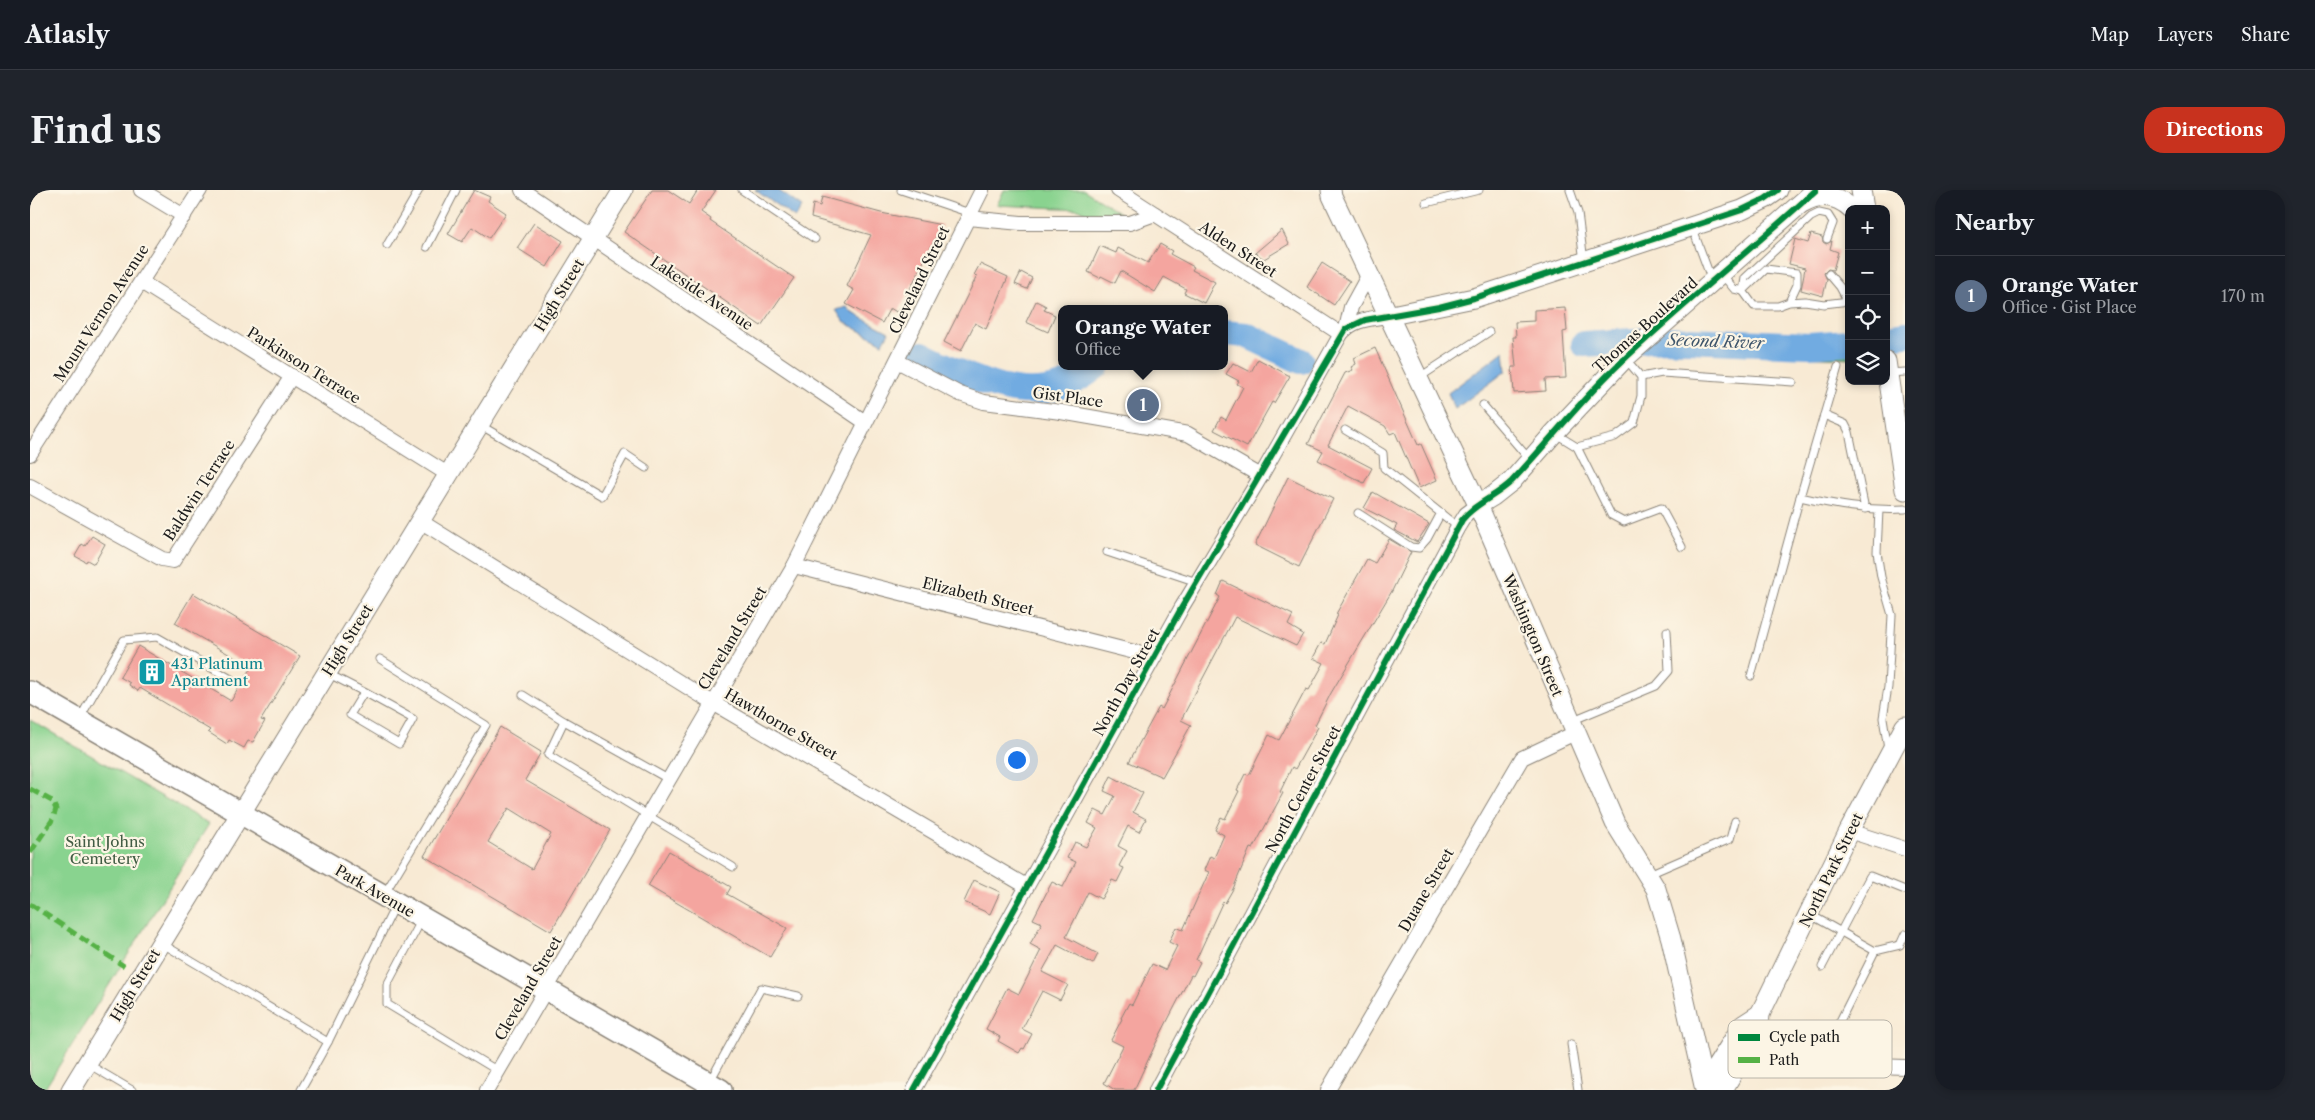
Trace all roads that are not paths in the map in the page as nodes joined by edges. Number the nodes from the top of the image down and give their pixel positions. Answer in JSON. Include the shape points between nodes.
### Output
{"nodes":[{"id":1,"x":141,"y":190,"type":"edge"},
{"id":2,"x":200,"y":190,"type":"edge"},
{"id":3,"x":419,"y":190,"type":"edge"},
{"id":4,"x":456,"y":190,"type":"edge"},
{"id":5,"x":522,"y":190,"type":"edge"},
{"id":6,"x":623,"y":190,"type":"edge"},
{"id":7,"x":742,"y":190,"type":"edge"},
{"id":8,"x":901,"y":190,"type":"edge"},
{"id":9,"x":982,"y":190,"type":"edge"},
{"id":10,"x":1118,"y":190,"type":"edge"},
{"id":11,"x":1331,"y":190,"type":"edge"},
{"id":12,"x":1479,"y":190,"type":"edge"},
{"id":13,"x":1570,"y":190,"type":"edge"},
{"id":14,"x":1778,"y":190,"type":"edge"},
{"id":15,"x":1816,"y":190,"type":"edge"},
{"id":16,"x":1862,"y":190,"type":"edge"},
{"id":17,"x":1426,"y":204,"type":"dead end"},
{"id":18,"x":1799,"y":205,"type":"junction"},
{"id":19,"x":1847,"y":205,"type":"edge"},
{"id":20,"x":1864,"y":205,"type":"edge"},
{"id":21,"x":1155,"y":214,"type":"junction"},
{"id":22,"x":184,"y":216,"type":"junction"},
{"id":23,"x":969,"y":216,"type":"junction"},
{"id":24,"x":1692,"y":226,"type":"junction"},
{"id":25,"x":593,"y":239,"type":"junction"},
{"id":26,"x":815,"y":239,"type":"dead end"},
{"id":27,"x":1827,"y":239,"type":"dead end"},
{"id":28,"x":387,"y":245,"type":"dead end"},
{"id":29,"x":427,"y":247,"type":"dead end"},
{"id":30,"x":1584,"y":262,"type":"junction"},
{"id":31,"x":1829,"y":274,"type":"dead end"},
{"id":32,"x":1368,"y":276,"type":"junction"},
{"id":33,"x":1717,"y":277,"type":"junction"},
{"id":34,"x":141,"y":282,"type":"junction"},
{"id":35,"x":1743,"y":291,"type":"junction"},
{"id":36,"x":1845,"y":296,"type":"edge"},
{"id":37,"x":1845,"y":301,"type":"edge"},
{"id":38,"x":1789,"y":302,"type":"junction"},
{"id":39,"x":1387,"y":316,"type":"junction"},
{"id":40,"x":1343,"y":331,"type":"junction"},
{"id":41,"x":1489,"y":332,"type":"dead end"},
{"id":42,"x":1628,"y":356,"type":"junction"},
{"id":43,"x":897,"y":361,"type":"junction"},
{"id":44,"x":1838,"y":367,"type":"dead end"},
{"id":45,"x":1892,"y":368,"type":"edge"},
{"id":46,"x":292,"y":376,"type":"junction"},
{"id":47,"x":1641,"y":377,"type":"junction"},
{"id":48,"x":1417,"y":379,"type":"junction"},
{"id":49,"x":1793,"y":382,"type":"dead end"},
{"id":50,"x":1483,"y":405,"type":"dead end"},
{"id":51,"x":1824,"y":415,"type":"junction"},
{"id":52,"x":865,"y":422,"type":"junction"},
{"id":53,"x":480,"y":425,"type":"junction"},
{"id":54,"x":1345,"y":430,"type":"dead end"},
{"id":55,"x":1554,"y":433,"type":"junction"},
{"id":56,"x":1577,"y":447,"type":"junction"},
{"id":57,"x":31,"y":450,"type":"edge"},
{"id":58,"x":1530,"y":460,"type":"junction"},
{"id":59,"x":646,"y":468,"type":"dead end"},
{"id":60,"x":449,"y":475,"type":"junction"},
{"id":61,"x":1260,"y":476,"type":"junction"},
{"id":62,"x":30,"y":486,"type":"edge"},
{"id":63,"x":1905,"y":490,"type":"edge"},
{"id":64,"x":1800,"y":497,"type":"junction"},
{"id":65,"x":1478,"y":505,"type":"junction"},
{"id":66,"x":1905,"y":508,"type":"edge"},
{"id":67,"x":1865,"y":509,"type":"junction"},
{"id":68,"x":1879,"y":510,"type":"junction"},
{"id":69,"x":1358,"y":513,"type":"dead end"},
{"id":70,"x":1440,"y":513,"type":"junction"},
{"id":71,"x":420,"y":521,"type":"junction"},
{"id":72,"x":1458,"y":527,"type":"junction"},
{"id":73,"x":1682,"y":546,"type":"dead end"},
{"id":74,"x":1107,"y":552,"type":"dead end"},
{"id":75,"x":794,"y":566,"type":"junction"},
{"id":76,"x":1197,"y":582,"type":"junction"},
{"id":77,"x":1667,"y":631,"type":"dead end"},
{"id":78,"x":1154,"y":657,"type":"junction"},
{"id":79,"x":380,"y":659,"type":"dead end"},
{"id":80,"x":327,"y":672,"type":"junction"},
{"id":81,"x":1751,"y":676,"type":"dead end"},
{"id":82,"x":231,"y":679,"type":"dead end"},
{"id":83,"x":30,"y":692,"type":"edge"},
{"id":84,"x":364,"y":692,"type":"junction"},
{"id":85,"x":523,"y":695,"type":"dead end"},
{"id":86,"x":713,"y":703,"type":"junction"},
{"id":87,"x":78,"y":720,"type":"junction"},
{"id":88,"x":564,"y":721,"type":"junction"},
{"id":89,"x":1905,"y":726,"type":"edge"},
{"id":90,"x":1573,"y":727,"type":"junction"},
{"id":91,"x":1889,"y":756,"type":"junction"},
{"id":92,"x":668,"y":779,"type":"junction"},
{"id":93,"x":241,"y":814,"type":"junction"},
{"id":94,"x":648,"y":814,"type":"junction"},
{"id":95,"x":1735,"y":821,"type":"dead end"},
{"id":96,"x":1849,"y":831,"type":"junction"},
{"id":97,"x":1905,"y":850,"type":"edge"},
{"id":98,"x":733,"y":867,"type":"dead end"},
{"id":99,"x":1647,"y":875,"type":"junction"},
{"id":100,"x":1026,"y":886,"type":"junction"},
{"id":101,"x":1905,"y":890,"type":"edge"},
{"id":102,"x":390,"y":899,"type":"junction"},
{"id":103,"x":1810,"y":914,"type":"junction"},
{"id":104,"x":422,"y":918,"type":"junction"},
{"id":105,"x":1841,"y":932,"type":"junction"},
{"id":106,"x":1905,"y":934,"type":"edge"},
{"id":107,"x":161,"y":942,"type":"junction"},
{"id":108,"x":1875,"y":951,"type":"junction"},
{"id":109,"x":1822,"y":967,"type":"dead end"},
{"id":110,"x":546,"y":990,"type":"junction"},
{"id":111,"x":798,"y":996,"type":"dead end"},
{"id":112,"x":1760,"y":1014,"type":"junction"},
{"id":113,"x":1751,"y":1020,"type":"edge"},
{"id":114,"x":1760,"y":1020,"type":"edge"},
{"id":115,"x":1840,"y":1020,"type":"edge"},
{"id":116,"x":328,"y":1042,"type":"junction"},
{"id":117,"x":1571,"y":1044,"type":"dead end"},
{"id":118,"x":1728,"y":1048,"type":"edge"},
{"id":119,"x":87,"y":1064,"type":"junction"},
{"id":120,"x":1892,"y":1066,"type":"edge"},
{"id":121,"x":1905,"y":1067,"type":"edge"},
{"id":122,"x":498,"y":1071,"type":"junction"},
{"id":123,"x":1730,"y":1078,"type":"edge"},
{"id":124,"x":716,"y":1088,"type":"edge"},
{"id":125,"x":71,"y":1090,"type":"edge"},
{"id":126,"x":132,"y":1090,"type":"edge"},
{"id":127,"x":301,"y":1090,"type":"edge"},
{"id":128,"x":487,"y":1090,"type":"edge"},
{"id":129,"x":914,"y":1090,"type":"edge"},
{"id":130,"x":1156,"y":1090,"type":"edge"},
{"id":131,"x":1328,"y":1090,"type":"edge"},
{"id":132,"x":1578,"y":1090,"type":"edge"},
{"id":133,"x":1706,"y":1090,"type":"edge"},
{"id":134,"x":1718,"y":1090,"type":"edge"}],
"edges":[{"from":1,"to":22,"type":"street"},
{"from":2,"to":22,"type":"street","name":"Mount Vernon Avenue"},
{"from":3,"to":28,"type":"lane"},
{"from":4,"to":29,"type":"lane"},
{"from":5,"to":25,"type":"street","name":"Lakeside Avenue"},
{"from":6,"to":25,"type":"main road","name":"High Street"},
{"from":7,"to":26,"type":"lane"},
{"from":8,"to":23,"type":"lane"},
{"from":9,"to":23,"type":"street","name":"Cleveland Street"},
{"from":10,"to":21,"type":"street","name":"Alden Street"},
{"from":11,"to":32,"type":"main road","name":"Washington Street"},
{"from":12,"to":17,"type":"lane"},
{"from":13,"to":30,"type":"lane","via":[[1578,213]]},
{"from":14,"to":24,"type":"main road","via":[[1754,204]]},
{"from":15,"to":18,"type":"main road","name":"Thomas Boulevard"},
{"from":16,"to":20,"type":"main road"},
{"from":18,"to":19,"type":"main road","via":[[1812,198],[1827,196]]},
{"from":18,"to":33,"type":"main road","name":"Thomas Boulevard"},
{"from":21,"to":23,"type":"street","via":[[1138,222],[1105,223],[1021,223]]},
{"from":21,"to":40,"type":"street","name":"Alden Street"},
{"from":22,"to":34,"type":"street","name":"Mount Vernon Avenue"},
{"from":23,"to":43,"type":"street","name":"Cleveland Street"},
{"from":24,"to":30,"type":"main road"},
{"from":24,"to":33,"type":"lane"},
{"from":25,"to":52,"type":"street","name":"Lakeside Avenue"},
{"from":25,"to":53,"type":"main road","name":"High Street"},
{"from":27,"to":35,"type":"lane","via":[[1833,223],[1828,215],[1819,212],[1745,278]]},
{"from":30,"to":39,"type":"main road","via":[[1455,303]]},
{"from":31,"to":36,"type":"lane"},
{"from":32,"to":39,"type":"main road","name":"Washington Street"},
{"from":32,"to":40,"type":"street","name":"North Day Street","via":[[1351,307]]},
{"from":33,"to":35,"type":"lane","via":[[1734,289]]},
{"from":33,"to":42,"type":"main road","name":"Thomas Boulevard"},
{"from":34,"to":46,"type":"street","name":"Parkinson Terrace"},
{"from":34,"to":57,"type":"street","name":"Mount Vernon Avenue"},
{"from":35,"to":38,"type":"lane","via":[[1754,306],[1778,306]]},
{"from":35,"to":38,"type":"lane","via":[[1766,269],[1797,274],[1797,285]]},
{"from":37,"to":38,"type":"lane"},
{"from":39,"to":40,"type":"street","via":[[1358,322]]},
{"from":39,"to":48,"type":"main road","name":"Washington Street"},
{"from":40,"to":61,"type":"street","name":"North Day Street"},
{"from":41,"to":48,"type":"lane"},
{"from":42,"to":47,"type":"lane"},
{"from":42,"to":55,"type":"main road","name":"Thomas Boulevard"},
{"from":43,"to":52,"type":"street","name":"Cleveland Street"},
{"from":43,"to":61,"type":"street","name":"Gist Place","via":[[960,394],[984,402],[1188,434]]},
{"from":44,"to":51,"type":"lane"},
{"from":45,"to":63,"type":"main road"},
{"from":46,"to":60,"type":"street","name":"Parkinson Terrace"},
{"from":46,"to":62,"type":"street","name":"Baldwin Terrace","via":[[173,561],[162,559]]},
{"from":47,"to":49,"type":"lane","via":[[1662,373]]},
{"from":47,"to":56,"type":"lane","via":[[1641,396],[1634,423],[1615,437]]},
{"from":48,"to":65,"type":"main road","name":"Washington Street"},
{"from":50,"to":58,"type":"lane"},
{"from":51,"to":64,"type":"lane"},
{"from":51,"to":67,"type":"lane","via":[[1845,424],[1849,432]]},
{"from":52,"to":75,"type":"street","name":"Cleveland Street"},
{"from":53,"to":59,"type":"lane","via":[[602,496],[625,454]]},
{"from":53,"to":60,"type":"main road","name":"High Street"},
{"from":54,"to":70,"type":"lane","via":[[1383,453],[1384,468]]},
{"from":55,"to":56,"type":"lane"},
{"from":55,"to":58,"type":"main road","name":"Thomas Boulevard"},
{"from":56,"to":73,"type":"lane","via":[[1611,514],[1624,522],[1661,508]]},
{"from":58,"to":65,"type":"main road","name":"Thomas Boulevard","via":[[1503,489]]},
{"from":60,"to":71,"type":"main road","name":"High Street"},
{"from":61,"to":76,"type":"street","name":"North Day Street"},
{"from":64,"to":67,"type":"lane"},
{"from":64,"to":81,"type":"lane"},
{"from":65,"to":72,"type":"street","name":"North Center Street","via":[[1466,514]]},
{"from":65,"to":90,"type":"main road","name":"Washington Street"},
{"from":66,"to":68,"type":"lane"},
{"from":67,"to":68,"type":"lane"},
{"from":68,"to":91,"type":"lane","via":[[1877,552],[1892,615],[1883,718]]},
{"from":69,"to":70,"type":"lane","via":[[1412,547],[1419,548]]},
{"from":70,"to":72,"type":"lane"},
{"from":71,"to":80,"type":"main road","name":"High Street"},
{"from":71,"to":86,"type":"street","name":"Hawthorne Street"},
{"from":72,"to":130,"type":"street","name":"North Center Street"},
{"from":74,"to":76,"type":"lane"},
{"from":75,"to":78,"type":"street","name":"Elizabeth Street"},
{"from":75,"to":86,"type":"street","name":"Cleveland Street"},
{"from":76,"to":78,"type":"street","name":"North Day Street"},
{"from":77,"to":90,"type":"lane","via":[[1669,671],[1656,686]]},
{"from":78,"to":100,"type":"street","name":"North Day Street"},
{"from":79,"to":102,"type":"lane","via":[[486,725]]},
{"from":80,"to":84,"type":"lane"},
{"from":80,"to":93,"type":"main road","name":"High Street"},
{"from":82,"to":87,"type":"lane","via":[[157,637],[124,640]]},
{"from":83,"to":87,"type":"main road","name":"Park Avenue"},
{"from":84,"to":84,"type":"lane","via":[[350,716],[399,744],[413,719]]},
{"from":85,"to":88,"type":"lane"},
{"from":86,"to":92,"type":"street","name":"Cleveland Street"},
{"from":86,"to":100,"type":"street","name":"Hawthorne Street"},
{"from":87,"to":93,"type":"main road","name":"Park Avenue"},
{"from":88,"to":92,"type":"lane"},
{"from":88,"to":94,"type":"lane","via":[[548,755]]},
{"from":89,"to":91,"type":"main road","name":"North Park Street"},
{"from":90,"to":99,"type":"main road","name":"Washington Street","via":[[1615,822]]},
{"from":90,"to":131,"type":"street","name":"Duane Street","via":[[1522,758]]},
{"from":91,"to":96,"type":"main road","name":"North Park Street"},
{"from":92,"to":94,"type":"street","name":"Cleveland Street"},
{"from":93,"to":102,"type":"main road","name":"Park Avenue"},
{"from":93,"to":107,"type":"main road","name":"High Street"},
{"from":94,"to":98,"type":"lane"},
{"from":94,"to":110,"type":"street","name":"Cleveland Street"},
{"from":95,"to":99,"type":"lane","via":[[1730,840]]},
{"from":96,"to":97,"type":"street"},
{"from":96,"to":103,"type":"main road","name":"North Park Street"},
{"from":99,"to":133,"type":"main road","name":"Washington Street","via":[[1656,889],[1671,939]]},
{"from":100,"to":129,"type":"street","name":"North Day Street"},
{"from":101,"to":105,"type":"lane","via":[[1870,876]]},
{"from":102,"to":104,"type":"main road","name":"Park Avenue"},
{"from":102,"to":116,"type":"lane"},
{"from":103,"to":105,"type":"lane"},
{"from":103,"to":112,"type":"main road","name":"North Park Street"},
{"from":104,"to":110,"type":"main road","name":"Park Avenue"},
{"from":104,"to":122,"type":"lane","via":[[387,985],[387,1004]]},
{"from":105,"to":108,"type":"lane"},
{"from":105,"to":109,"type":"lane"},
{"from":106,"to":108,"type":"lane","via":[[1900,945]]},
{"from":107,"to":116,"type":"lane"},
{"from":107,"to":119,"type":"main road","name":"High Street"},
{"from":108,"to":115,"type":"lane"},
{"from":110,"to":122,"type":"street","name":"Cleveland Street"},
{"from":110,"to":124,"type":"main road","name":"Park Avenue"},
{"from":111,"to":124,"type":"lane","via":[[761,988]]},
{"from":112,"to":113,"type":"main road","name":"North Park Street"},
{"from":112,"to":114,"type":"main road","name":"North Park Street"},
{"from":116,"to":127,"type":"lane"},
{"from":117,"to":132,"type":"lane"},
{"from":118,"to":133,"type":"main road","name":"North Park Street"},
{"from":119,"to":125,"type":"main road","name":"High Street"},
{"from":119,"to":126,"type":"lane"},
{"from":120,"to":121,"type":"street"},
{"from":122,"to":128,"type":"street","name":"Cleveland Street"},
{"from":123,"to":134,"type":"main road","name":"North Park Street","via":[[1724,1088]]}]}
